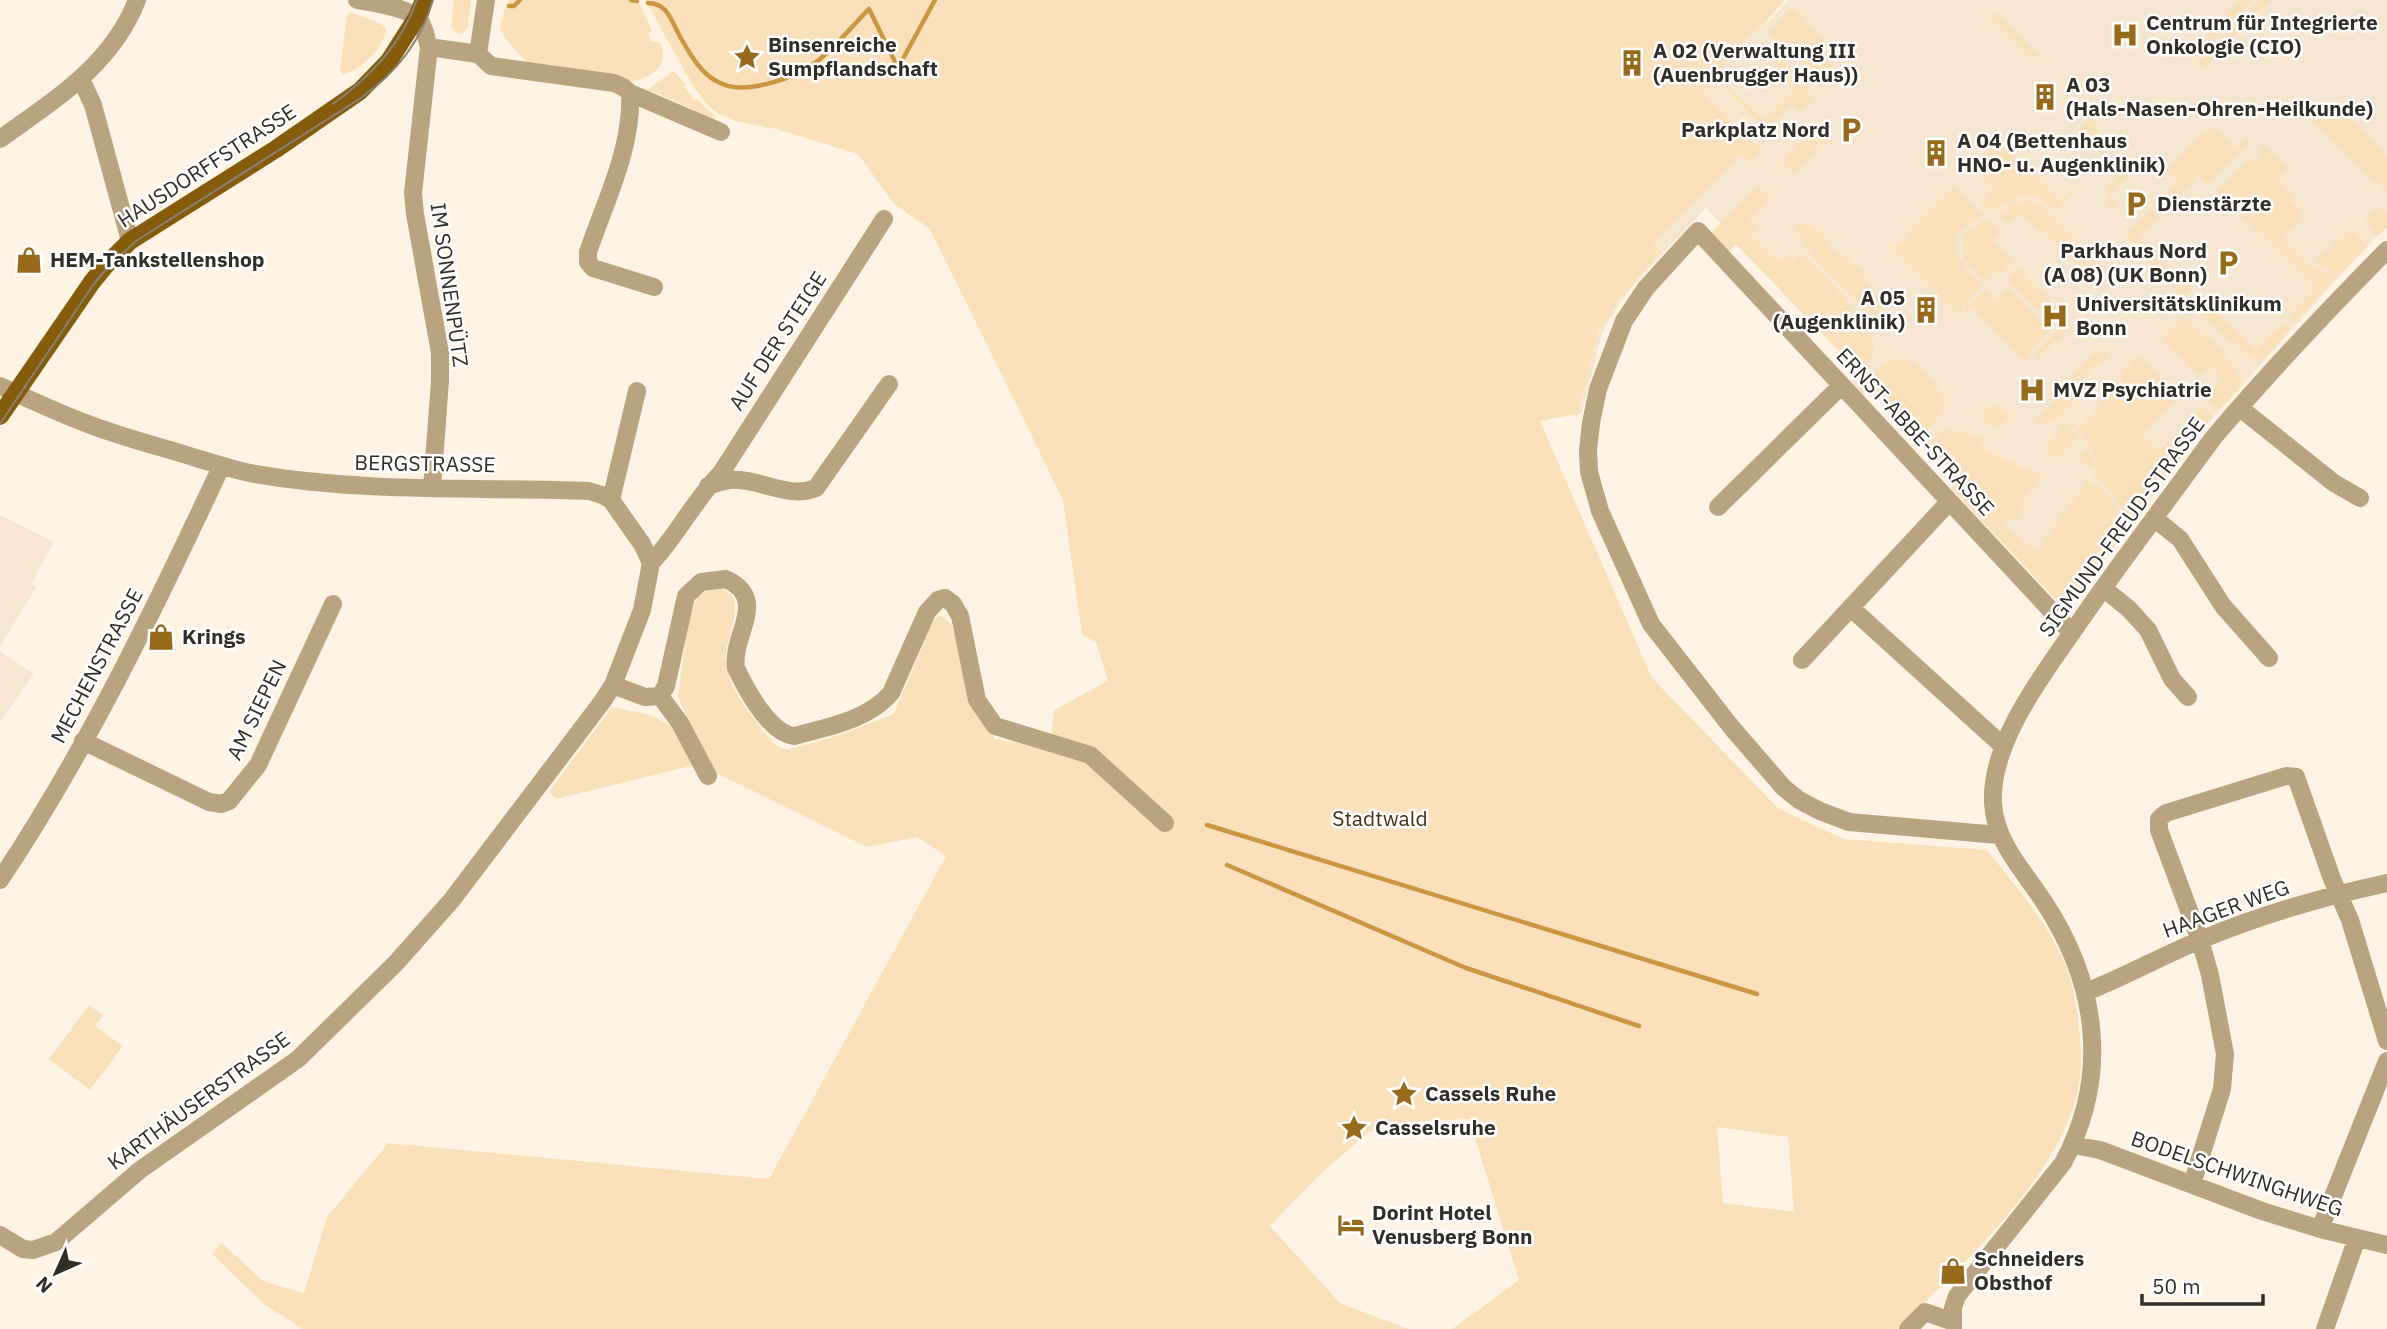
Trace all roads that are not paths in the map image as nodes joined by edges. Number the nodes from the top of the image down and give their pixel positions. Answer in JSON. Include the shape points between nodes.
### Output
{"nodes":[{"id":1,"x":137,"y":0,"type":"edge"},
{"id":2,"x":357,"y":0,"type":"edge"},
{"id":3,"x":486,"y":0,"type":"edge"},
{"id":4,"x":421,"y":8,"type":"edge"},
{"id":5,"x":429,"y":47,"type":"junction"},
{"id":6,"x":478,"y":54,"type":"junction"},
{"id":7,"x":80,"y":79,"type":"junction"},
{"id":8,"x":629,"y":93,"type":"junction"},
{"id":9,"x":721,"y":132,"type":"dead end"},
{"id":10,"x":0,"y":139,"type":"edge"},
{"id":11,"x":884,"y":219,"type":"dead end"},
{"id":12,"x":130,"y":241,"type":"junction"},
{"id":13,"x":2387,"y":250,"type":"edge"},
{"id":14,"x":654,"y":288,"type":"dead end"},
{"id":15,"x":890,"y":384,"type":"dead end"},
{"id":16,"x":1841,"y":386,"type":"junction"},
{"id":17,"x":7,"y":389,"type":"edge"},
{"id":18,"x":637,"y":391,"type":"dead end"},
{"id":19,"x":2240,"y":408,"type":"junction"},
{"id":20,"x":0,"y":416,"type":"edge"},
{"id":21,"x":221,"y":467,"type":"junction"},
{"id":22,"x":708,"y":486,"type":"junction"},
{"id":23,"x":432,"y":488,"type":"junction"},
{"id":24,"x":2360,"y":498,"type":"dead end"},
{"id":25,"x":611,"y":500,"type":"junction"},
{"id":26,"x":1949,"y":502,"type":"junction"},
{"id":27,"x":1718,"y":507,"type":"dead end"},
{"id":28,"x":2154,"y":518,"type":"junction"},
{"id":29,"x":651,"y":563,"type":"junction"},
{"id":30,"x":2103,"y":588,"type":"junction"},
{"id":31,"x":333,"y":604,"type":"dead end"},
{"id":32,"x":1851,"y":608,"type":"junction"},
{"id":33,"x":2072,"y":633,"type":"junction"},
{"id":34,"x":2269,"y":658,"type":"dead end"},
{"id":35,"x":1802,"y":660,"type":"dead end"},
{"id":36,"x":613,"y":685,"type":"junction"},
{"id":37,"x":660,"y":695,"type":"junction"},
{"id":38,"x":2188,"y":697,"type":"dead end"},
{"id":39,"x":83,"y":741,"type":"junction"},
{"id":40,"x":2003,"y":746,"type":"junction"},
{"id":41,"x":708,"y":776,"type":"dead end"},
{"id":42,"x":1165,"y":823,"type":"dead end"},
{"id":43,"x":1999,"y":835,"type":"junction"},
{"id":44,"x":0,"y":880,"type":"edge"},
{"id":45,"x":2387,"y":883,"type":"edge"},
{"id":46,"x":2338,"y":894,"type":"junction"},
{"id":47,"x":2200,"y":940,"type":"junction"},
{"id":48,"x":2085,"y":992,"type":"junction"},
{"id":49,"x":2387,"y":1041,"type":"edge"},
{"id":50,"x":2387,"y":1061,"type":"edge"},
{"id":51,"x":2073,"y":1145,"type":"junction"},
{"id":52,"x":2192,"y":1184,"type":"junction"},
{"id":53,"x":2320,"y":1229,"type":"junction"},
{"id":54,"x":0,"y":1235,"type":"edge"},
{"id":55,"x":2357,"y":1238,"type":"junction"},
{"id":56,"x":2387,"y":1245,"type":"edge"},
{"id":57,"x":1952,"y":1325,"type":"edge"},
{"id":58,"x":1908,"y":1329,"type":"edge"},
{"id":59,"x":2325,"y":1329,"type":"edge"}],
"edges":[{"from":1,"to":7,"type":"street","via":[[117,39]]},
{"from":2,"to":4,"type":"street"},
{"from":3,"to":6,"type":"street"},
{"from":4,"to":5,"type":"street"},
{"from":4,"to":12,"type":"main road","name":"HAUSDORFFSTRASSE","via":[[389,61],[360,91]]},
{"from":5,"to":6,"type":"street"},
{"from":5,"to":23,"type":"street","name":"IM SONNENPÜTZ","via":[[413,192],[440,353]]},
{"from":6,"to":8,"type":"street","via":[[491,66],[614,83]]},
{"from":7,"to":10,"type":"street"},
{"from":7,"to":12,"type":"street","via":[[93,105]]},
{"from":8,"to":9,"type":"street"},
{"from":8,"to":14,"type":"street","via":[[622,151],[588,252],[589,262],[593,268]]},
{"from":11,"to":22,"type":"street","name":"AUF DER STEIGE","via":[[721,473]]},
{"from":12,"to":17,"type":"main road","name":"HAUSDORFFSTRASSE"},
{"from":13,"to":19,"type":"street","name":"SIGMUND-FREUD-STRASSE","via":[[2316,321]]},
{"from":15,"to":22,"type":"street","via":[[816,488],[796,492],[731,480]]},
{"from":16,"to":26,"type":"street","name":"ERNST-ABBE-STRASSE"},
{"from":16,"to":27,"type":"street"},
{"from":16,"to":43,"type":"street","name":"ERNST-ABBE-STRASSE","via":[[1698,231],[1646,288],[1624,321],[1605,366],[1588,450],[1600,511],[1651,624],[1784,788],[1820,811],[1849,822]]},
{"from":17,"to":20,"type":"main road","name":"HAUSDORFFSTRASSE"},
{"from":17,"to":21,"type":"street","name":"BERGSTRASSE","via":[[84,423]]},
{"from":18,"to":25,"type":"street"},
{"from":19,"to":24,"type":"street","via":[[2334,483]]},
{"from":19,"to":28,"type":"street","name":"SIGMUND-FREUD-STRASSE"},
{"from":21,"to":23,"type":"street","name":"BERGSTRASSE","via":[[303,482]]},
{"from":21,"to":39,"type":"street","name":"MECHENSTRASSE","via":[[154,611]]},
{"from":22,"to":29,"type":"street","name":"AUF DER STEIGE"},
{"from":23,"to":25,"type":"street","name":"BERGSTRASSE","via":[[589,491]]},
{"from":25,"to":29,"type":"street"},
{"from":26,"to":32,"type":"street"},
{"from":26,"to":33,"type":"street","name":"ERNST-ABBE-STRASSE"},
{"from":28,"to":30,"type":"street","name":"SIGMUND-FREUD-STRASSE"},
{"from":28,"to":34,"type":"street","via":[[2180,539],[2223,606]]},
{"from":29,"to":36,"type":"street","via":[[642,610]]},
{"from":30,"to":33,"type":"street","name":"SIGMUND-FREUD-STRASSE"},
{"from":30,"to":38,"type":"street","via":[[2148,630],[2172,679]]},
{"from":31,"to":39,"type":"street","name":"AM SIEPEN","via":[[258,765],[229,801],[209,802]]},
{"from":32,"to":35,"type":"street"},
{"from":32,"to":40,"type":"street"},
{"from":33,"to":40,"type":"street","name":"SIGMUND-FREUD-STRASSE"},
{"from":36,"to":37,"type":"street","via":[[645,697]]},
{"from":36,"to":54,"type":"street","name":"KARTHÄUSERSTRASSE","via":[[451,901],[395,964],[298,1059],[140,1170],[56,1241],[33,1250]]},
{"from":37,"to":41,"type":"street"},
{"from":37,"to":42,"type":"street","via":[[666,686],[686,596],[701,582],[726,579],[747,597],[736,668],[766,716],[787,736],[856,718],[883,703],[927,612],[945,598],[960,616],[976,701],[995,726],[1090,755]]},
{"from":39,"to":44,"type":"street","name":"MECHENSTRASSE","via":[[36,827]]},
{"from":40,"to":43,"type":"street","name":"SIGMUND-FREUD-STRASSE","via":[[1993,790]]},
{"from":43,"to":48,"type":"street","via":[[2063,933]]},
{"from":45,"to":46,"type":"street","name":"HAAGER WEG"},
{"from":46,"to":47,"type":"street","name":"HAAGER WEG"},
{"from":46,"to":47,"type":"street","via":[[2296,778],[2286,776],[2166,813],[2159,819],[2159,830]]},
{"from":46,"to":49,"type":"street"},
{"from":47,"to":48,"type":"street","name":"HAAGER WEG"},
{"from":47,"to":52,"type":"street","via":[[2222,1032],[2225,1071]]},
{"from":48,"to":51,"type":"street","via":[[2092,1060],[2084,1116]]},
{"from":50,"to":53,"type":"street"},
{"from":51,"to":52,"type":"street","name":"BODELSCHWINGHWEG","via":[[2100,1150]]},
{"from":51,"to":57,"type":"street","via":[[1957,1296]]},
{"from":52,"to":53,"type":"street","name":"BODELSCHWINGHWEG"},
{"from":53,"to":55,"type":"street","name":"BODELSCHWINGHWEG"},
{"from":55,"to":56,"type":"street","name":"BODELSCHWINGHWEG"},
{"from":55,"to":59,"type":"street"},
{"from":57,"to":58,"type":"street","via":[[1925,1312]]}]}
